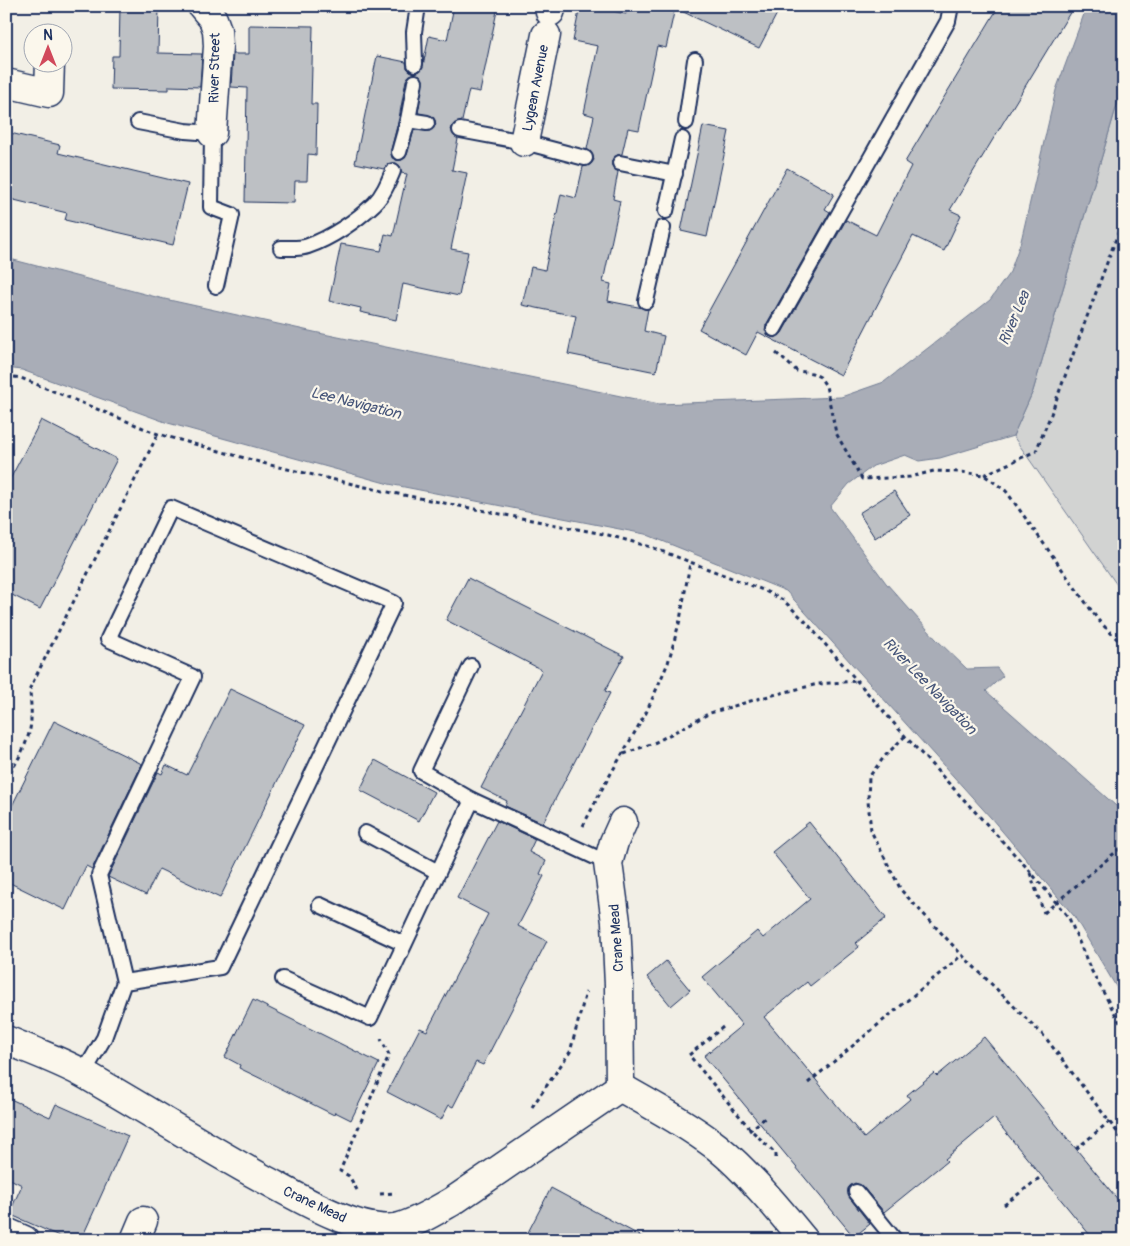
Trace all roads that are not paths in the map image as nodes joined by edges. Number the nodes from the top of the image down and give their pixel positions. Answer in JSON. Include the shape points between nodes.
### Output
{"nodes":[{"id":1,"x":202,"y":6,"type":"edge"},
{"id":2,"x":418,"y":6,"type":"edge"},
{"id":3,"x":951,"y":6,"type":"edge"},
{"id":4,"x":549,"y":18,"type":"edge"},
{"id":5,"x":695,"y":60,"type":"dead end"},
{"id":6,"x":415,"y":64,"type":"dead end"},
{"id":7,"x":50,"y":72,"type":"edge"},
{"id":8,"x":415,"y":82,"type":"dead end"},
{"id":9,"x":6,"y":83,"type":"edge"},
{"id":10,"x":408,"y":120,"type":"junction"},
{"id":11,"x":138,"y":122,"type":"dead end"},
{"id":12,"x":686,"y":122,"type":"dead end"},
{"id":13,"x":427,"y":123,"type":"dead end"},
{"id":14,"x":460,"y":130,"type":"dead end"},
{"id":15,"x":212,"y":133,"type":"junction"},
{"id":16,"x":682,"y":139,"type":"dead end"},
{"id":17,"x":524,"y":142,"type":"junction"},
{"id":18,"x":399,"y":152,"type":"dead end"},
{"id":19,"x":585,"y":158,"type":"dead end"},
{"id":20,"x":620,"y":163,"type":"dead end"},
{"id":21,"x":393,"y":171,"type":"dead end"},
{"id":22,"x":674,"y":174,"type":"junction"},
{"id":23,"x":666,"y":211,"type":"dead end"},
{"id":24,"x":663,"y":228,"type":"dead end"},
{"id":25,"x":281,"y":248,"type":"dead end"},
{"id":26,"x":216,"y":286,"type":"dead end"},
{"id":27,"x":646,"y":301,"type":"dead end"},
{"id":28,"x":774,"y":329,"type":"road end"},
{"id":29,"x":471,"y":666,"type":"dead end"},
{"id":30,"x":472,"y":800,"type":"junction"},
{"id":31,"x":623,"y":822,"type":"dead end"},
{"id":32,"x":364,"y":834,"type":"dead end"},
{"id":33,"x":608,"y":863,"type":"junction"},
{"id":34,"x":438,"y":872,"type":"junction"},
{"id":35,"x":320,"y":905,"type":"dead end"},
{"id":36,"x":404,"y":944,"type":"junction"},
{"id":37,"x":282,"y":979,"type":"dead end"},
{"id":38,"x":124,"y":982,"type":"junction"},
{"id":39,"x":6,"y":1040,"type":"edge"},
{"id":40,"x":83,"y":1074,"type":"junction"},
{"id":41,"x":620,"y":1087,"type":"junction"},
{"id":42,"x":856,"y":1192,"type":"dead end"},
{"id":43,"x":6,"y":1232,"type":"edge"},
{"id":44,"x":396,"y":1234,"type":"edge"},
{"id":45,"x":24,"y":1240,"type":"edge"},
{"id":46,"x":804,"y":1240,"type":"edge"},
{"id":47,"x":895,"y":1240,"type":"edge"}],
"edges":[{"from":1,"to":15,"type":"street","name":"River Street","via":[[217,30]]},
{"from":2,"to":6,"type":"lane","via":[[414,32]]},
{"from":3,"to":28,"type":"lane","via":[[948,21]]},
{"from":4,"to":17,"type":"street","name":"Lygean Avenue"},
{"from":5,"to":12,"type":"lane"},
{"from":7,"to":9,"type":"street","via":[[49,93]]},
{"from":8,"to":10,"type":"lane"},
{"from":10,"to":13,"type":"lane"},
{"from":10,"to":18,"type":"lane"},
{"from":11,"to":15,"type":"lane","via":[[185,132]]},
{"from":14,"to":17,"type":"lane"},
{"from":15,"to":26,"type":"lane","via":[[211,207],[232,215]]},
{"from":16,"to":22,"type":"lane"},
{"from":17,"to":19,"type":"lane"},
{"from":20,"to":22,"type":"lane"},
{"from":21,"to":25,"type":"lane","via":[[387,187],[374,204],[350,222],[306,247]]},
{"from":22,"to":23,"type":"lane"},
{"from":24,"to":27,"type":"lane"},
{"from":29,"to":30,"type":"lane","via":[[421,771]]},
{"from":30,"to":33,"type":"lane"},
{"from":30,"to":34,"type":"lane"},
{"from":31,"to":33,"type":"street","name":"Crane Mead"},
{"from":32,"to":34,"type":"lane"},
{"from":33,"to":41,"type":"street","name":"Crane Mead","via":[[616,922]]},
{"from":34,"to":36,"type":"lane"},
{"from":35,"to":36,"type":"lane"},
{"from":36,"to":37,"type":"lane","via":[[370,1018]]},
{"from":38,"to":38,"type":"lane","via":[[99,875],[194,677],[108,639],[171,508],[394,603],[220,967]]},
{"from":38,"to":40,"type":"lane","via":[[104,1038]]},
{"from":39,"to":40,"type":"street","name":"Crane Mead"},
{"from":40,"to":44,"type":"street","name":"Crane Mead","via":[[297,1197],[345,1219]]},
{"from":41,"to":44,"type":"street","name":"Crane Mead","via":[[453,1201]]},
{"from":41,"to":46,"type":"street","via":[[719,1148]]},
{"from":42,"to":47,"type":"lane"},
{"from":43,"to":45,"type":"street"}]}
